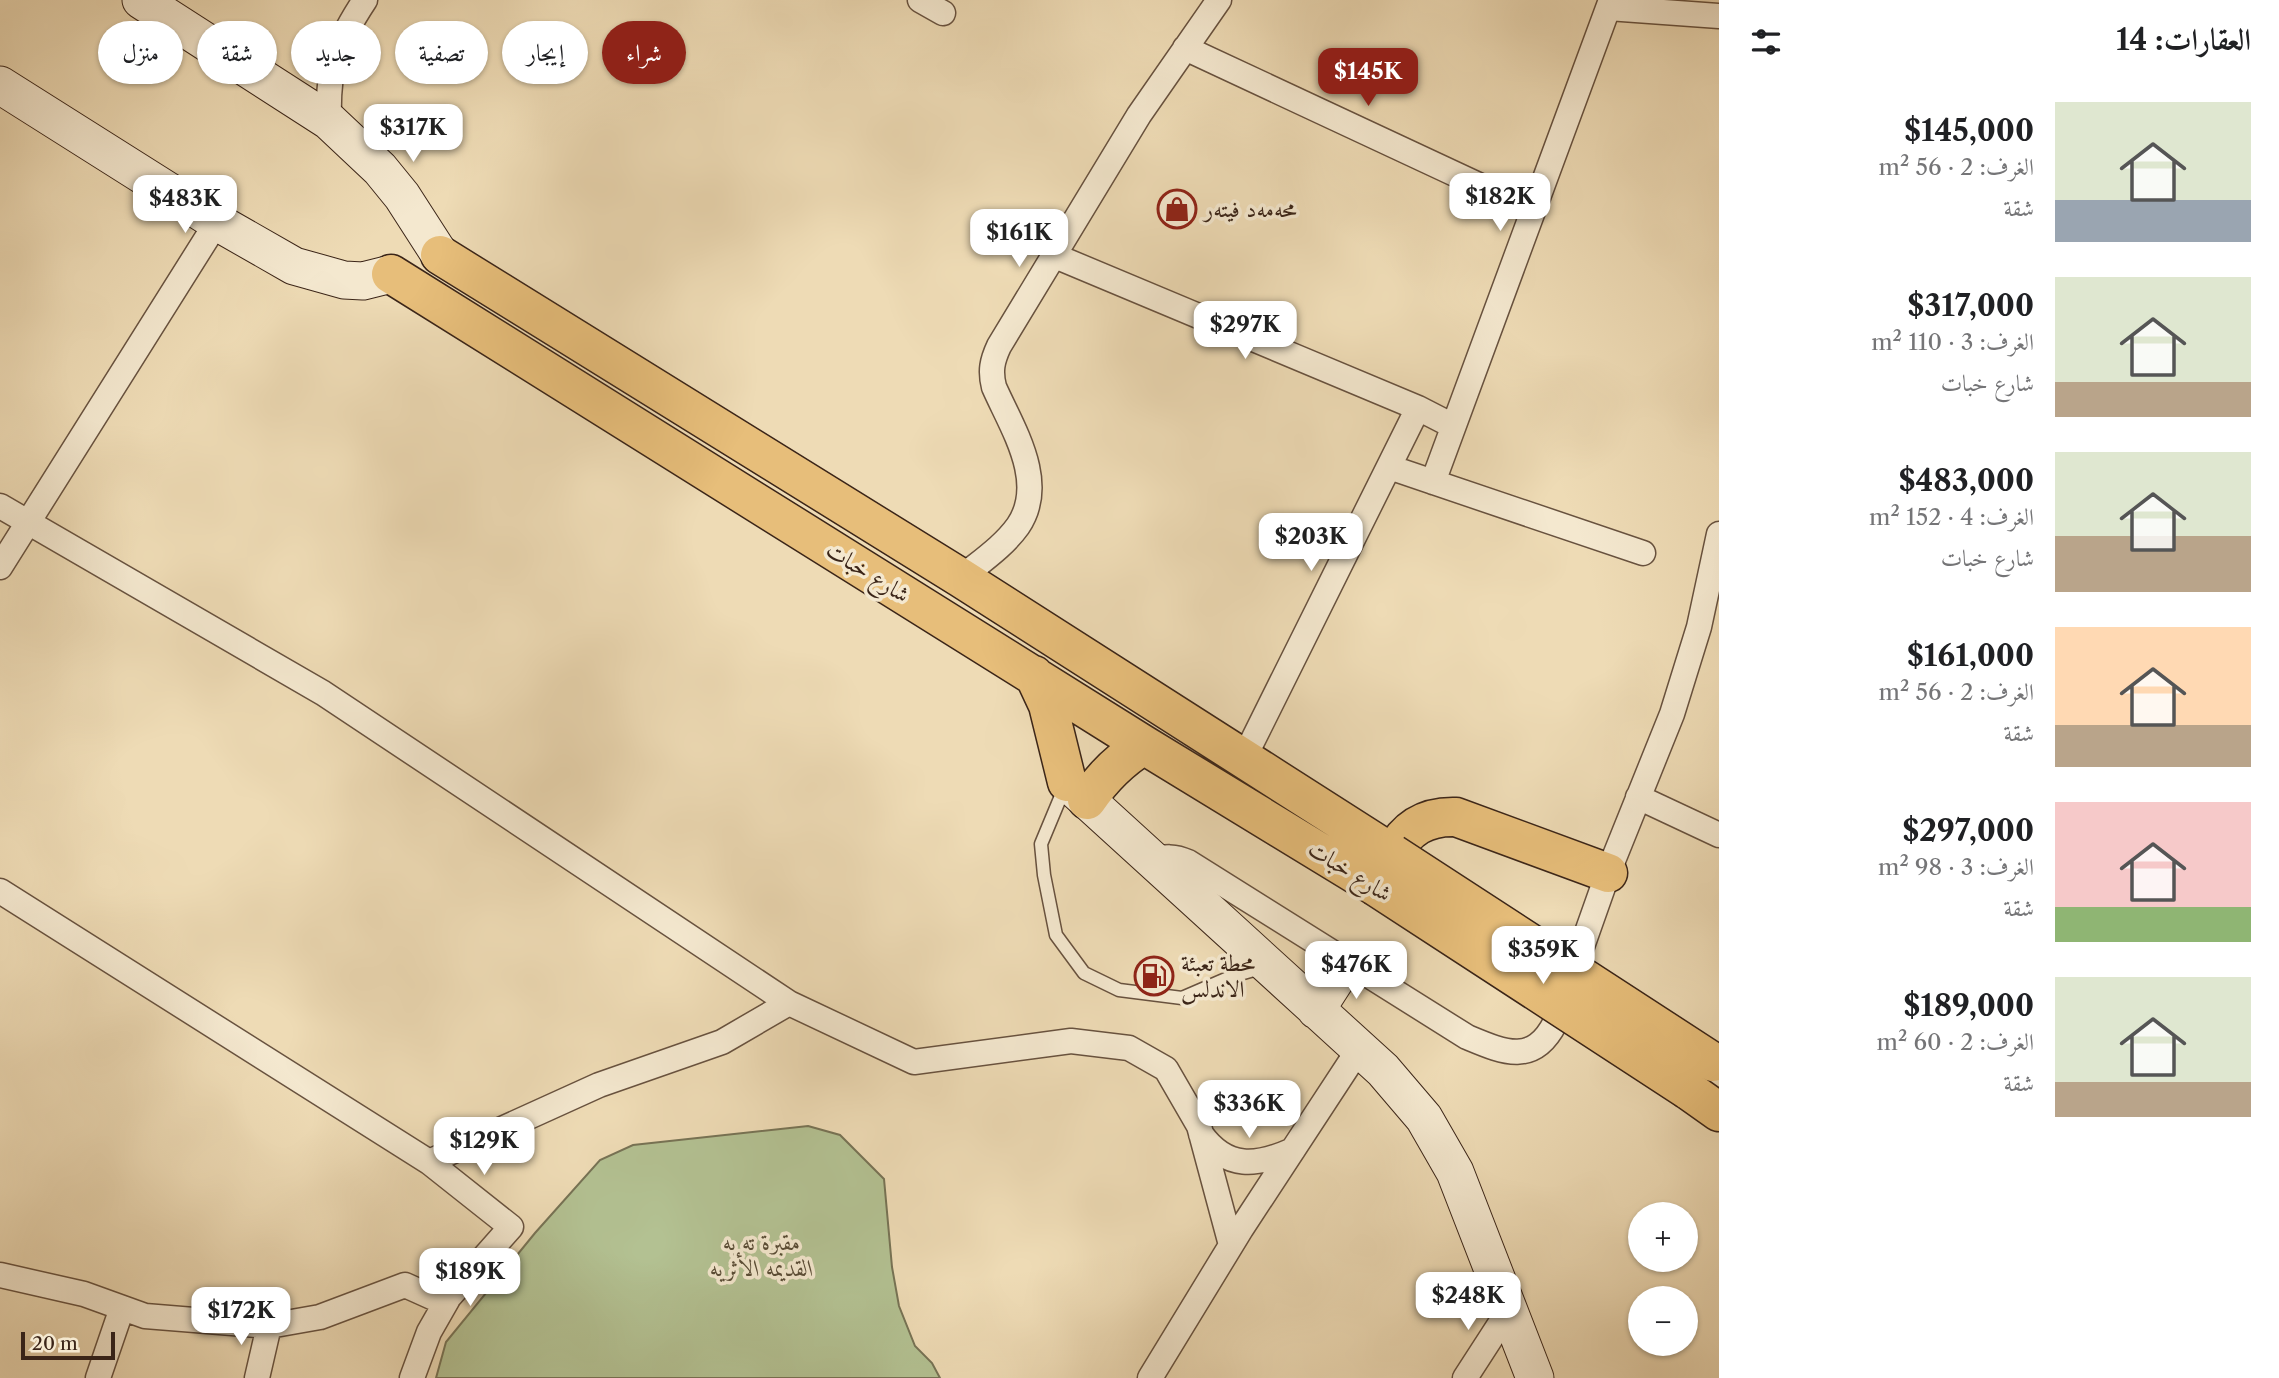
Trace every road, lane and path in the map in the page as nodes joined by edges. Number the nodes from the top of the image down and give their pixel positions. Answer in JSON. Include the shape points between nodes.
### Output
{"nodes":[{"id":1,"x":141,"y":0,"type":"edge"},
{"id":2,"x":365,"y":0,"type":"edge"},
{"id":3,"x":920,"y":0,"type":"edge"},
{"id":4,"x":1219,"y":0,"type":"edge"},
{"id":5,"x":1609,"y":4,"type":"edge"},
{"id":6,"x":943,"y":13,"type":"dead end"},
{"id":7,"x":1719,"y":16,"type":"edge"},
{"id":8,"x":1185,"y":48,"type":"junction"},
{"id":9,"x":0,"y":85,"type":"edge"},
{"id":10,"x":329,"y":121,"type":"junction"},
{"id":11,"x":1532,"y":209,"type":"junction"},
{"id":12,"x":217,"y":222,"type":"junction"},
{"id":13,"x":440,"y":255,"type":"joint"},
{"id":14,"x":1055,"y":257,"type":"junction"},
{"id":15,"x":391,"y":274,"type":"joint"},
{"id":16,"x":1418,"y":408,"type":"junction"},
{"id":17,"x":1453,"y":426,"type":"junction"},
{"id":18,"x":1389,"y":467,"type":"junction"},
{"id":19,"x":1433,"y":482,"type":"junction"},
{"id":20,"x":0,"y":506,"type":"edge"},
{"id":21,"x":28,"y":522,"type":"junction"},
{"id":22,"x":1719,"y":534,"type":"edge"},
{"id":23,"x":1643,"y":553,"type":"dead end"},
{"id":24,"x":0,"y":567,"type":"edge"},
{"id":25,"x":961,"y":578,"type":"junction"},
{"id":26,"x":1034,"y":675,"type":"junction"},
{"id":27,"x":1144,"y":745,"type":"junction"},
{"id":28,"x":1244,"y":758,"type":"junction"},
{"id":29,"x":1077,"y":791,"type":"junction"},
{"id":30,"x":1638,"y":797,"type":"junction"},
{"id":31,"x":1719,"y":835,"type":"edge"},
{"id":32,"x":1152,"y":861,"type":"junction"},
{"id":33,"x":1384,"y":870,"type":"junction"},
{"id":34,"x":1608,"y":873,"type":"junction"},
{"id":35,"x":0,"y":891,"type":"edge"},
{"id":36,"x":1347,"y":962,"type":"junction"},
{"id":37,"x":1267,"y":965,"type":"junction"},
{"id":38,"x":789,"y":1003,"type":"junction"},
{"id":39,"x":1316,"y":1010,"type":"junction"},
{"id":40,"x":1359,"y":1049,"type":"junction"},
{"id":41,"x":1707,"y":1073,"type":"edge"},
{"id":42,"x":1719,"y":1112,"type":"edge"},
{"id":43,"x":1201,"y":1134,"type":"junction"},
{"id":44,"x":1293,"y":1150,"type":"junction"},
{"id":45,"x":429,"y":1162,"type":"junction"},
{"id":46,"x":1231,"y":1245,"type":"junction"},
{"id":47,"x":0,"y":1275,"type":"edge"},
{"id":48,"x":445,"y":1303,"type":"junction"},
{"id":49,"x":122,"y":1308,"type":"junction"},
{"id":50,"x":1508,"y":1310,"type":"junction"},
{"id":51,"x":269,"y":1325,"type":"junction"},
{"id":52,"x":98,"y":1378,"type":"edge"},
{"id":53,"x":257,"y":1378,"type":"edge"},
{"id":54,"x":412,"y":1378,"type":"edge"},
{"id":55,"x":1150,"y":1378,"type":"edge"},
{"id":56,"x":1465,"y":1378,"type":"edge"},
{"id":57,"x":1535,"y":1378,"type":"edge"}],
"edges":[{"from":1,"to":10,"type":"main road","name":"شارع خبات"},
{"from":2,"to":10,"type":"street","via":[[340,40],[331,66]]},
{"from":3,"to":6,"type":"street"},
{"from":4,"to":8,"type":"street"},
{"from":5,"to":7,"type":"street"},
{"from":5,"to":11,"type":"street"},
{"from":8,"to":11,"type":"street"},
{"from":8,"to":14,"type":"street","via":[[1139,115]]},
{"from":9,"to":12,"type":"main road","name":"شارع خبات"},
{"from":10,"to":13,"type":"main road","name":"شارع خبات","via":[[395,187]]},
{"from":11,"to":17,"type":"street"},
{"from":12,"to":15,"type":"main road","name":"شارع خبات","via":[[294,267],[323,276],[363,281]]},
{"from":12,"to":21,"type":"street"},
{"from":13,"to":25,"type":"main road","name":"شارع خبات"},
{"from":14,"to":16,"type":"street"},
{"from":14,"to":25,"type":"street","via":[[992,361],[994,387],[1026,459],[1029,496],[1025,512],[1005,540]]},
{"from":15,"to":26,"type":"main road","name":"شارع خبات"},
{"from":16,"to":17,"type":"street"},
{"from":16,"to":18,"type":"street"},
{"from":17,"to":19,"type":"street"},
{"from":18,"to":19,"type":"street"},
{"from":18,"to":28,"type":"street"},
{"from":19,"to":23,"type":"street"},
{"from":20,"to":21,"type":"street"},
{"from":21,"to":24,"type":"street"},
{"from":21,"to":38,"type":"street","via":[[323,692]]},
{"from":22,"to":30,"type":"street","via":[[1699,627],[1676,702]]},
{"from":25,"to":28,"type":"main road","name":"شارع خبات"},
{"from":26,"to":27,"type":"main road","name":"شارع خبات"},
{"from":26,"to":29,"type":"main road"},
{"from":27,"to":29,"type":"main road","via":[[1099,783]]},
{"from":27,"to":33,"type":"main road","name":"شارع خبات"},
{"from":28,"to":33,"type":"main road","name":"شارع خبات"},
{"from":29,"to":32,"type":"main road"},
{"from":29,"to":37,"type":"lane","via":[[1041,844],[1056,935],[1084,973],[1119,990],[1182,998]]},
{"from":30,"to":31,"type":"street"},
{"from":30,"to":34,"type":"street"},
{"from":32,"to":36,"type":"street","via":[[1167,856],[1182,859]]},
{"from":32,"to":37,"type":"main road"},
{"from":33,"to":34,"type":"main road","via":[[1398,843],[1418,824],[1456,817]]},
{"from":33,"to":41,"type":"main road","name":"شارع خبات","bridge":true},
{"from":34,"to":36,"type":"street","via":[[1555,1023],[1545,1039],[1527,1051],[1503,1051],[1467,1037]]},
{"from":35,"to":45,"type":"street"},
{"from":36,"to":39,"type":"main road"},
{"from":37,"to":39,"type":"main road"},
{"from":38,"to":43,"type":"street","via":[[914,1062],[1071,1041],[1129,1048],[1166,1069]]},
{"from":38,"to":45,"type":"street","via":[[722,1042],[599,1085]]},
{"from":39,"to":40,"type":"main road"},
{"from":40,"to":44,"type":"street"},
{"from":40,"to":50,"type":"main road","via":[[1404,1093],[1441,1144]]},
{"from":41,"to":42,"type":"main road","name":"شارع خبات"},
{"from":43,"to":44,"type":"street","via":[[1209,1145],[1239,1161],[1258,1163]]},
{"from":43,"to":46,"type":"street"},
{"from":44,"to":46,"type":"street"},
{"from":45,"to":48,"type":"street","via":[[512,1227]]},
{"from":46,"to":55,"type":"street"},
{"from":47,"to":49,"type":"street","via":[[84,1294]]},
{"from":48,"to":51,"type":"street","via":[[405,1285],[320,1317]]},
{"from":48,"to":54,"type":"street"},
{"from":49,"to":51,"type":"street","via":[[145,1316]]},
{"from":49,"to":52,"type":"street"},
{"from":50,"to":56,"type":"street"},
{"from":50,"to":57,"type":"main road"},
{"from":51,"to":53,"type":"street"}]}
